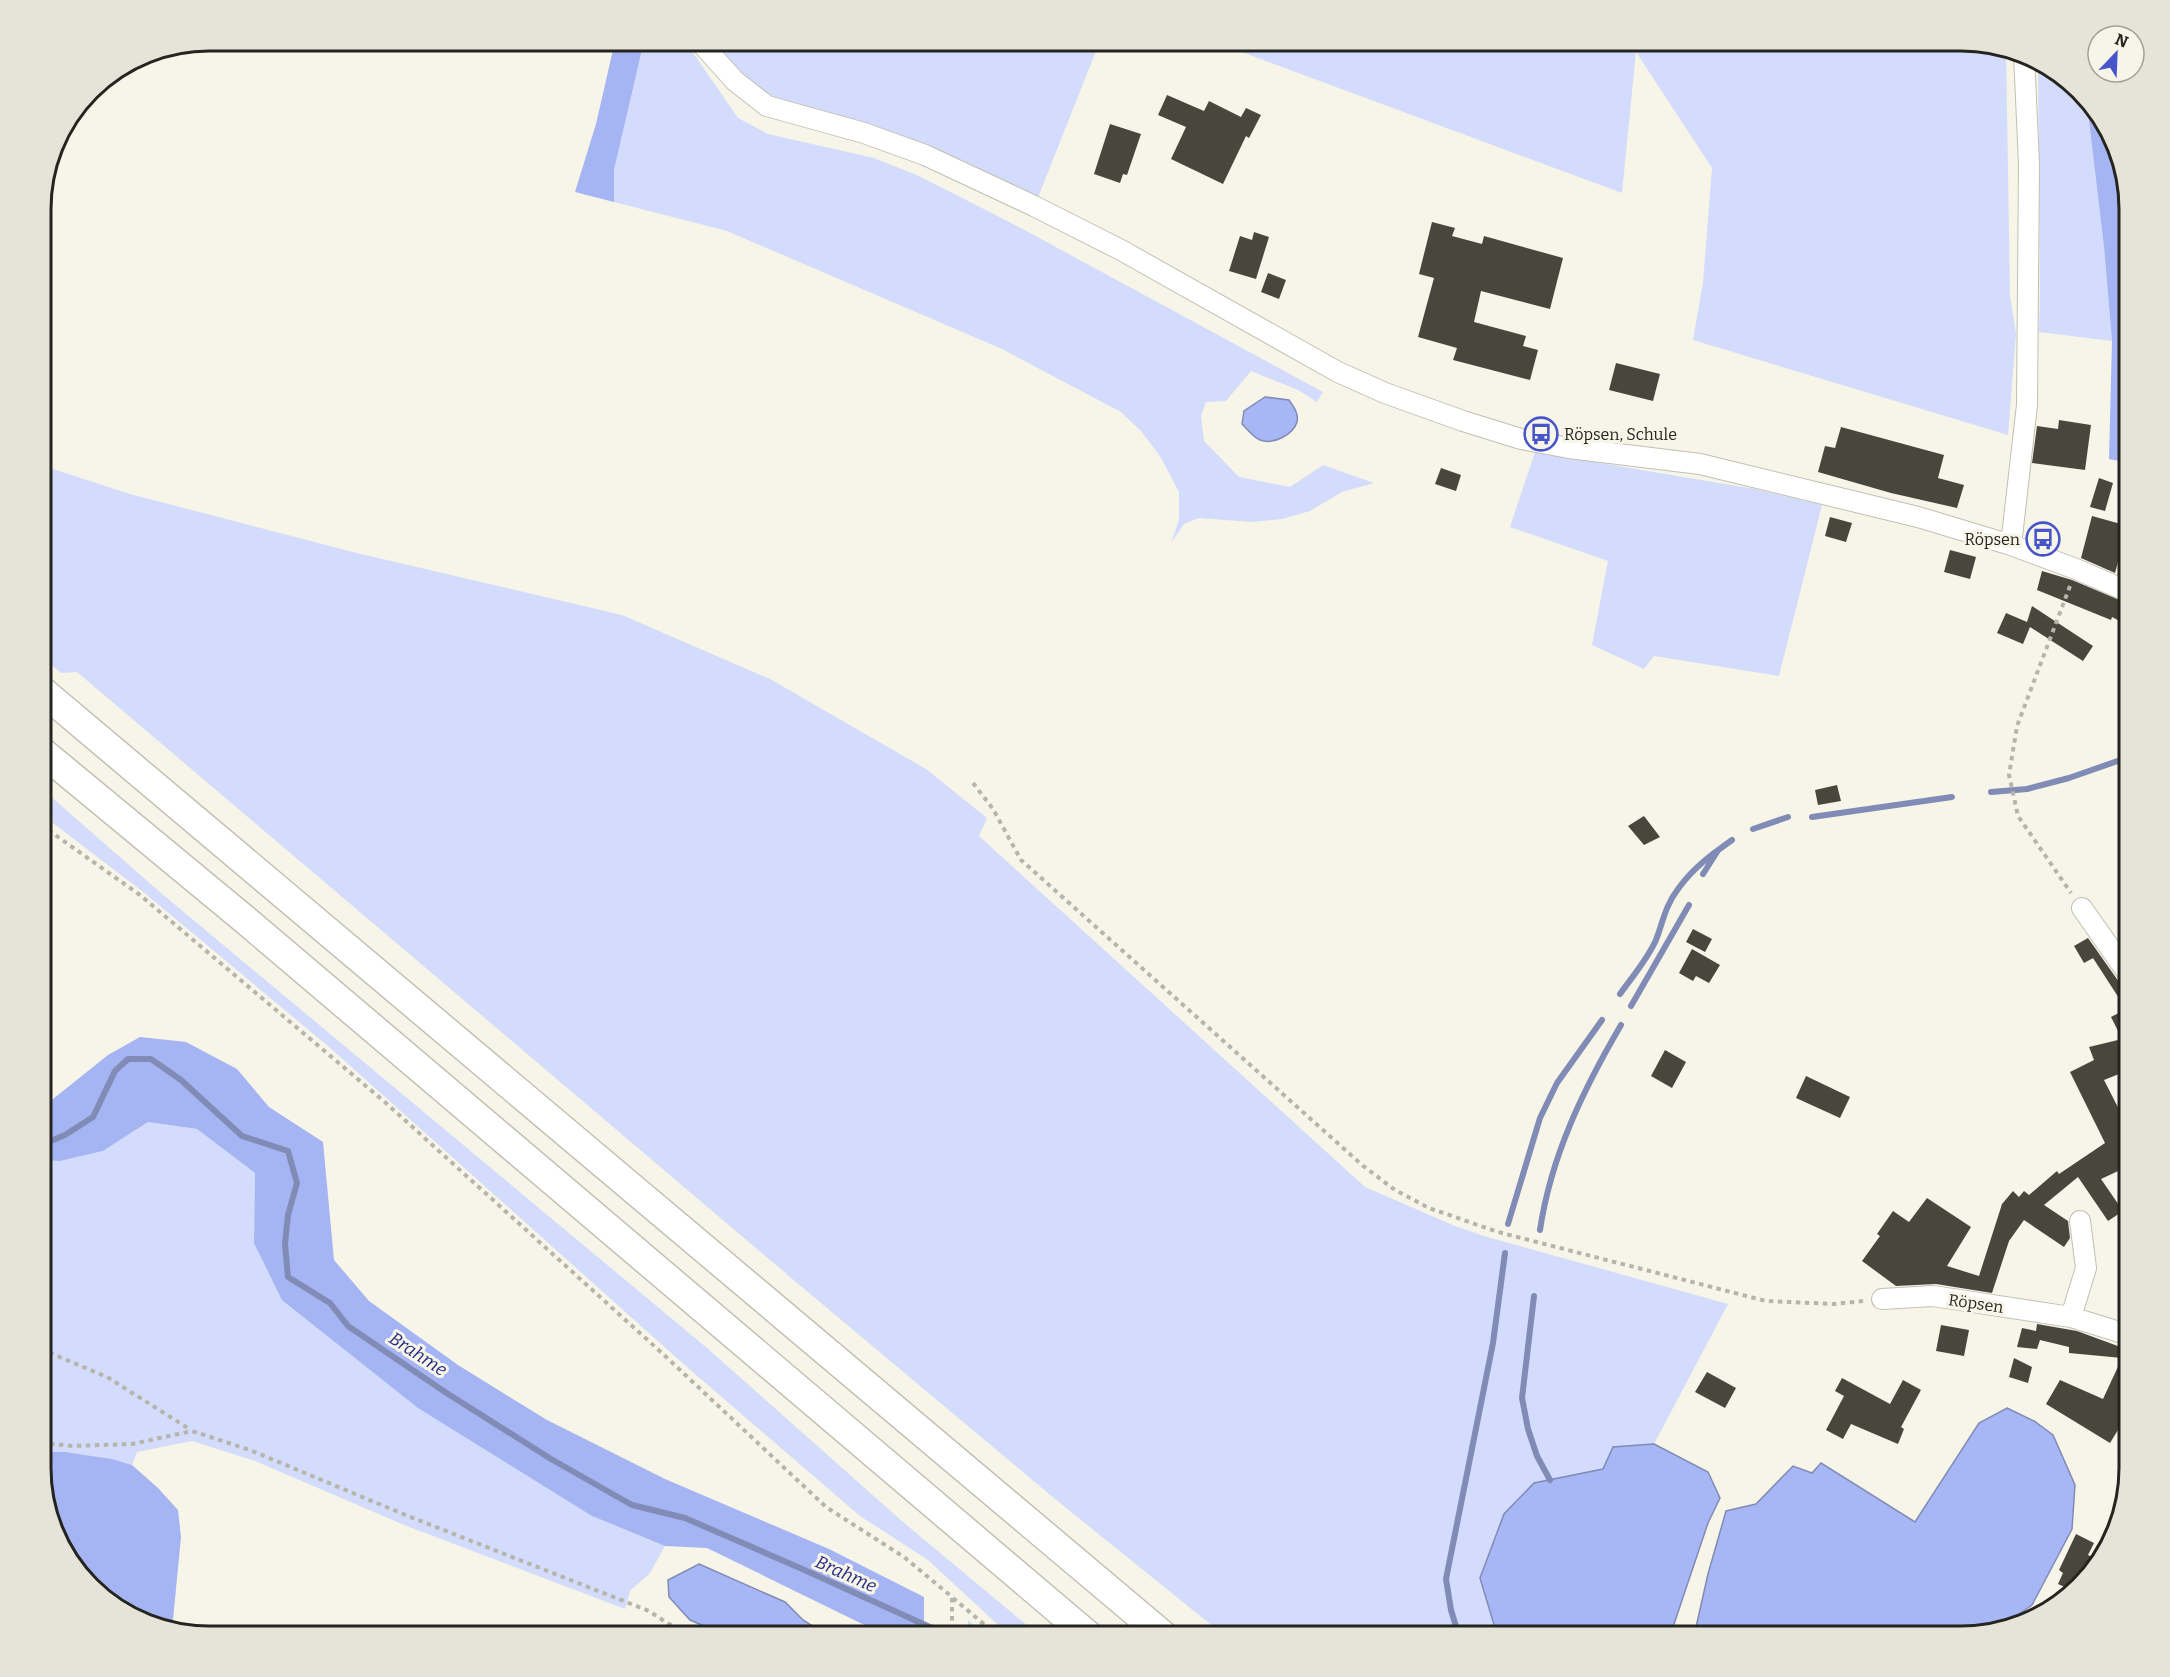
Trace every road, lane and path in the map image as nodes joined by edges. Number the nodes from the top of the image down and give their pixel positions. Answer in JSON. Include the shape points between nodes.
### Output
{"nodes":[{"id":1,"x":709,"y":51,"type":"edge"},
{"id":2,"x":2024,"y":64,"type":"edge"},
{"id":3,"x":2011,"y":545,"type":"junction"},
{"id":4,"x":2076,"y":569,"type":"junction"},
{"id":5,"x":2119,"y":587,"type":"edge"},
{"id":6,"x":51,"y":698,"type":"edge"},
{"id":7,"x":51,"y":759,"type":"edge"},
{"id":8,"x":973,"y":783,"type":"dead end"},
{"id":9,"x":51,"y":832,"type":"edge"},
{"id":10,"x":2082,"y":908,"type":"joint"},
{"id":11,"x":2119,"y":960,"type":"edge"},
{"id":12,"x":2080,"y":1221,"type":"dead end"},
{"id":13,"x":1882,"y":1299,"type":"joint"},
{"id":14,"x":2071,"y":1317,"type":"junction"},
{"id":15,"x":2119,"y":1332,"type":"edge"},
{"id":16,"x":51,"y":1352,"type":"edge"},
{"id":17,"x":192,"y":1431,"type":"junction"},
{"id":18,"x":51,"y":1444,"type":"edge"},
{"id":19,"x":952,"y":1597,"type":"junction"},
{"id":20,"x":673,"y":1626,"type":"edge"},
{"id":21,"x":952,"y":1626,"type":"edge"},
{"id":22,"x":986,"y":1626,"type":"edge"},
{"id":23,"x":1077,"y":1626,"type":"edge"},
{"id":24,"x":1152,"y":1626,"type":"edge"}],
"edges":[{"from":1,"to":3,"type":"street","via":[[735,81],[767,106],[925,155],[1035,206],[1338,372],[1385,393],[1521,439],[1700,464],[1918,517]]},
{"from":2,"to":3,"type":"street","via":[[2029,165],[2027,405]]},
{"from":3,"to":4,"type":"street"},
{"from":4,"to":5,"type":"street"},
{"from":4,"to":10,"type":"path","via":[[2017,726],[2009,775],[2018,816]]},
{"from":6,"to":24,"type":"highway"},
{"from":7,"to":23,"type":"highway"},
{"from":8,"to":13,"type":"path","via":[[993,809],[1021,860],[1353,1158],[1395,1190],[1429,1208],[1498,1232],[1766,1301],[1834,1304]]},
{"from":9,"to":19,"type":"path","via":[[140,895],[386,1103],[826,1507],[904,1557]]},
{"from":10,"to":11,"type":"street"},
{"from":12,"to":14,"type":"street","via":[[2086,1269]]},
{"from":13,"to":14,"type":"street","name":"Röpsen","via":[[1933,1296]]},
{"from":14,"to":15,"type":"street","name":"Röpsen"},
{"from":16,"to":17,"type":"path","via":[[107,1377]]},
{"from":17,"to":18,"type":"path","via":[[132,1444]]},
{"from":17,"to":20,"type":"path","via":[[250,1450],[649,1611]]},
{"from":19,"to":21,"type":"path"},
{"from":19,"to":22,"type":"path"}]}
